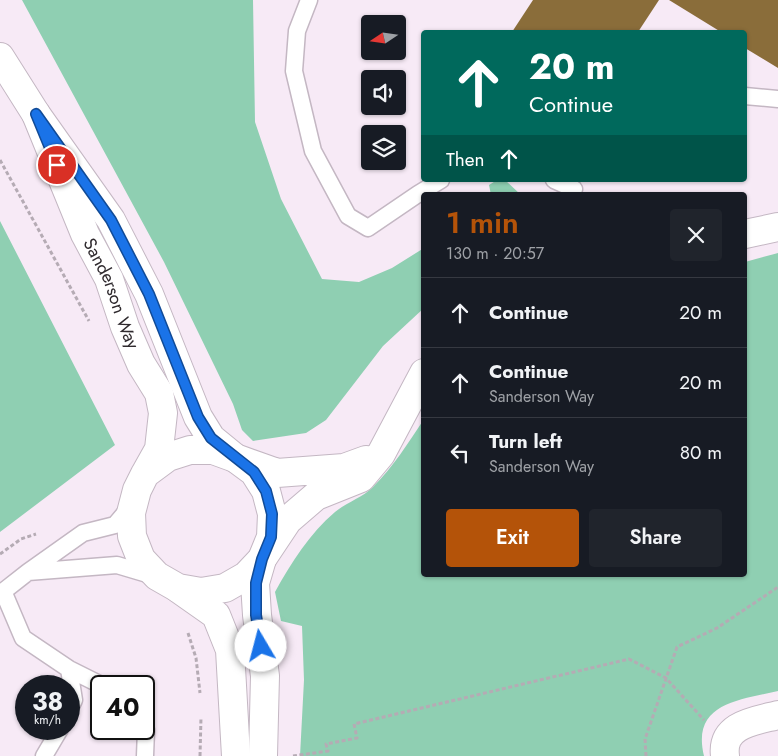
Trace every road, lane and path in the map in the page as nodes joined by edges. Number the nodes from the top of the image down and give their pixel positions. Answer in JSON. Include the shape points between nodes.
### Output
{"nodes":[{"id":1,"x":309,"y":0,"type":"edge"},
{"id":2,"x":0,"y":56,"type":"edge"},
{"id":3,"x":747,"y":96,"type":"edge"},
{"id":4,"x":778,"y":99,"type":"edge"},
{"id":5,"x":36,"y":114,"type":"junction"},
{"id":6,"x":0,"y":160,"type":"edge"},
{"id":7,"x":438,"y":182,"type":"edge"},
{"id":8,"x":559,"y":182,"type":"edge"},
{"id":9,"x":575,"y":188,"type":"edge"},
{"id":10,"x":421,"y":192,"type":"edge"},
{"id":11,"x":421,"y":192,"type":"edge"},
{"id":12,"x":778,"y":227,"type":"edge"},
{"id":13,"x":747,"y":234,"type":"edge"},
{"id":14,"x":92,"y":325,"type":"dead end"},
{"id":15,"x":421,"y":379,"type":"edge"},
{"id":16,"x":381,"y":454,"type":"junction"},
{"id":17,"x":235,"y":458,"type":"junction"},
{"id":18,"x":145,"y":474,"type":"junction"},
{"id":19,"x":133,"y":503,"type":"junction"},
{"id":20,"x":262,"y":559,"type":"junction"},
{"id":21,"x":28,"y":572,"type":"junction"},
{"id":22,"x":167,"y":582,"type":"junction"},
{"id":23,"x":778,"y":587,"type":"edge"},
{"id":24,"x":1,"y":593,"type":"edge"},
{"id":25,"x":185,"y":624,"type":"dead end"},
{"id":26,"x":69,"y":669,"type":"junction"},
{"id":27,"x":70,"y":675,"type":"edge"},
{"id":28,"x":666,"y":678,"type":"junction"},
{"id":29,"x":90,"y":680,"type":"edge"},
{"id":30,"x":201,"y":702,"type":"dead end"},
{"id":31,"x":202,"y":711,"type":"dead end"},
{"id":32,"x":778,"y":716,"type":"edge"},
{"id":33,"x":53,"y":740,"type":"edge"},
{"id":34,"x":146,"y":740,"type":"edge"},
{"id":35,"x":726,"y":748,"type":"edge"},
{"id":36,"x":44,"y":756,"type":"edge"},
{"id":37,"x":145,"y":756,"type":"edge"},
{"id":38,"x":200,"y":756,"type":"edge"},
{"id":39,"x":236,"y":756,"type":"edge"},
{"id":40,"x":263,"y":756,"type":"edge"},
{"id":41,"x":293,"y":756,"type":"edge"},
{"id":42,"x":646,"y":756,"type":"edge"}],
"edges":[{"from":1,"to":11,"type":"lane","via":[[297,31],[294,71],[313,151],[348,216],[368,228]]},
{"from":2,"to":5,"type":"street","name":"Sanderson Way"},
{"from":3,"to":4,"type":"lane"},
{"from":5,"to":17,"type":"street","name":"Sanderson Way","via":[[111,220],[149,294],[198,417],[211,438]]},
{"from":5,"to":18,"type":"street","name":"Sanderson Way","via":[[85,234],[110,278],[125,327],[141,364],[159,393],[163,413],[159,449]]},
{"from":6,"to":14,"type":"path"},
{"from":7,"to":10,"type":"lane"},
{"from":8,"to":9,"type":"lane"},
{"from":12,"to":13,"type":"street"},
{"from":15,"to":16,"type":"street"},
{"from":16,"to":17,"type":"street","via":[[344,468],[277,473]]},
{"from":16,"to":20,"type":"street","via":[[361,478],[316,496],[288,520]]},
{"from":17,"to":18,"type":"street","via":[[213,450],[190,450],[168,457]]},
{"from":17,"to":20,"type":"street","via":[[254,472],[266,491],[272,514],[271,537]]},
{"from":18,"to":19,"type":"street"},
{"from":19,"to":21,"type":"lane","via":[[115,525],[83,533]]},
{"from":19,"to":22,"type":"street","via":[[132,536],[141,559]]},
{"from":20,"to":22,"type":"street","via":[[246,576],[225,588],[201,592]]},
{"from":20,"to":40,"type":"street","via":[[256,583],[256,615],[265,676]]},
{"from":21,"to":22,"type":"lane","via":[[117,566]]},
{"from":21,"to":24,"type":"lane"},
{"from":22,"to":39,"type":"street","via":[[216,615],[230,650]]},
{"from":23,"to":28,"type":"path","via":[[717,628],[676,647]]},
{"from":24,"to":26,"type":"lane","via":[[23,638]]},
{"from":25,"to":30,"type":"path","via":[[196,658]]},
{"from":26,"to":27,"type":"lane"},
{"from":26,"to":29,"type":"lane"},
{"from":28,"to":35,"type":"path"},
{"from":28,"to":41,"type":"path","via":[[629,659],[354,724],[357,738],[326,744],[328,751]]},
{"from":28,"to":42,"type":"path","via":[[645,739]]},
{"from":31,"to":38,"type":"path"},
{"from":32,"to":35,"type":"street","via":[[739,726]]},
{"from":33,"to":36,"type":"lane"},
{"from":34,"to":37,"type":"lane"}]}
